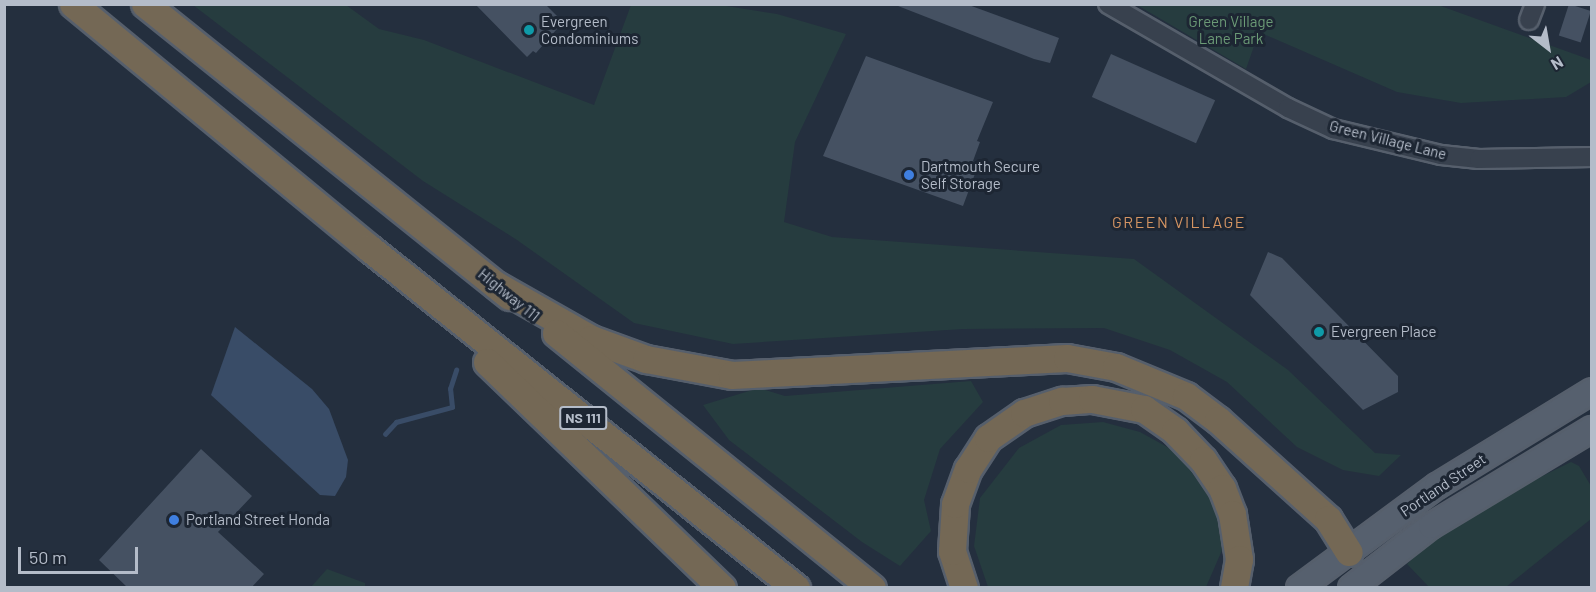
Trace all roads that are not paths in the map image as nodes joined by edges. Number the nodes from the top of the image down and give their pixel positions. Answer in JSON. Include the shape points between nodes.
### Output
{"nodes":[{"id":1,"x":73,"y":4,"type":"edge"},
{"id":2,"x":145,"y":4,"type":"edge"},
{"id":3,"x":1108,"y":4,"type":"edge"},
{"id":4,"x":1592,"y":158,"type":"edge"},
{"id":5,"x":369,"y":248,"type":"junction"},
{"id":6,"x":496,"y":285,"type":"junction"},
{"id":7,"x":1592,"y":391,"type":"edge"},
{"id":8,"x":1592,"y":429,"type":"edge"},
{"id":9,"x":1349,"y":552,"type":"junction"},
{"id":10,"x":1359,"y":582,"type":"edge"},
{"id":11,"x":722,"y":588,"type":"edge"},
{"id":12,"x":796,"y":588,"type":"edge"},
{"id":13,"x":872,"y":588,"type":"edge"},
{"id":14,"x":964,"y":588,"type":"edge"},
{"id":15,"x":1234,"y":588,"type":"edge"},
{"id":16,"x":1299,"y":588,"type":"edge"}],
"edges":[{"from":1,"to":5,"type":"highway","number":"NS 111"},
{"from":2,"to":6,"type":"highway","name":"Highway 111"},
{"from":3,"to":4,"type":"street","name":"Green Village Lane","via":[[1288,108],[1333,129],[1441,155],[1479,159]]},
{"from":5,"to":11,"type":"highway"},
{"from":5,"to":12,"type":"highway","number":"NS 111"},
{"from":6,"to":9,"type":"highway","via":[[591,339],[646,359],[732,375],[1067,358],[1116,367],[1186,396],[1218,420],[1328,519]]},
{"from":6,"to":13,"type":"highway","name":"Highway 111"},
{"from":7,"to":9,"type":"main road","name":"Portland Street","via":[[1437,486]]},
{"from":8,"to":10,"type":"main road","name":"Portland Street","via":[[1431,526]]},
{"from":9,"to":10,"type":"main road"},
{"from":9,"to":16,"type":"main road","name":"Portland Street"},
{"from":14,"to":15,"type":"highway","via":[[952,551],[955,504],[968,469],[988,438],[1024,413],[1062,401],[1092,399],[1144,409],[1175,431],[1203,460],[1222,488],[1232,514],[1239,559]]}]}
